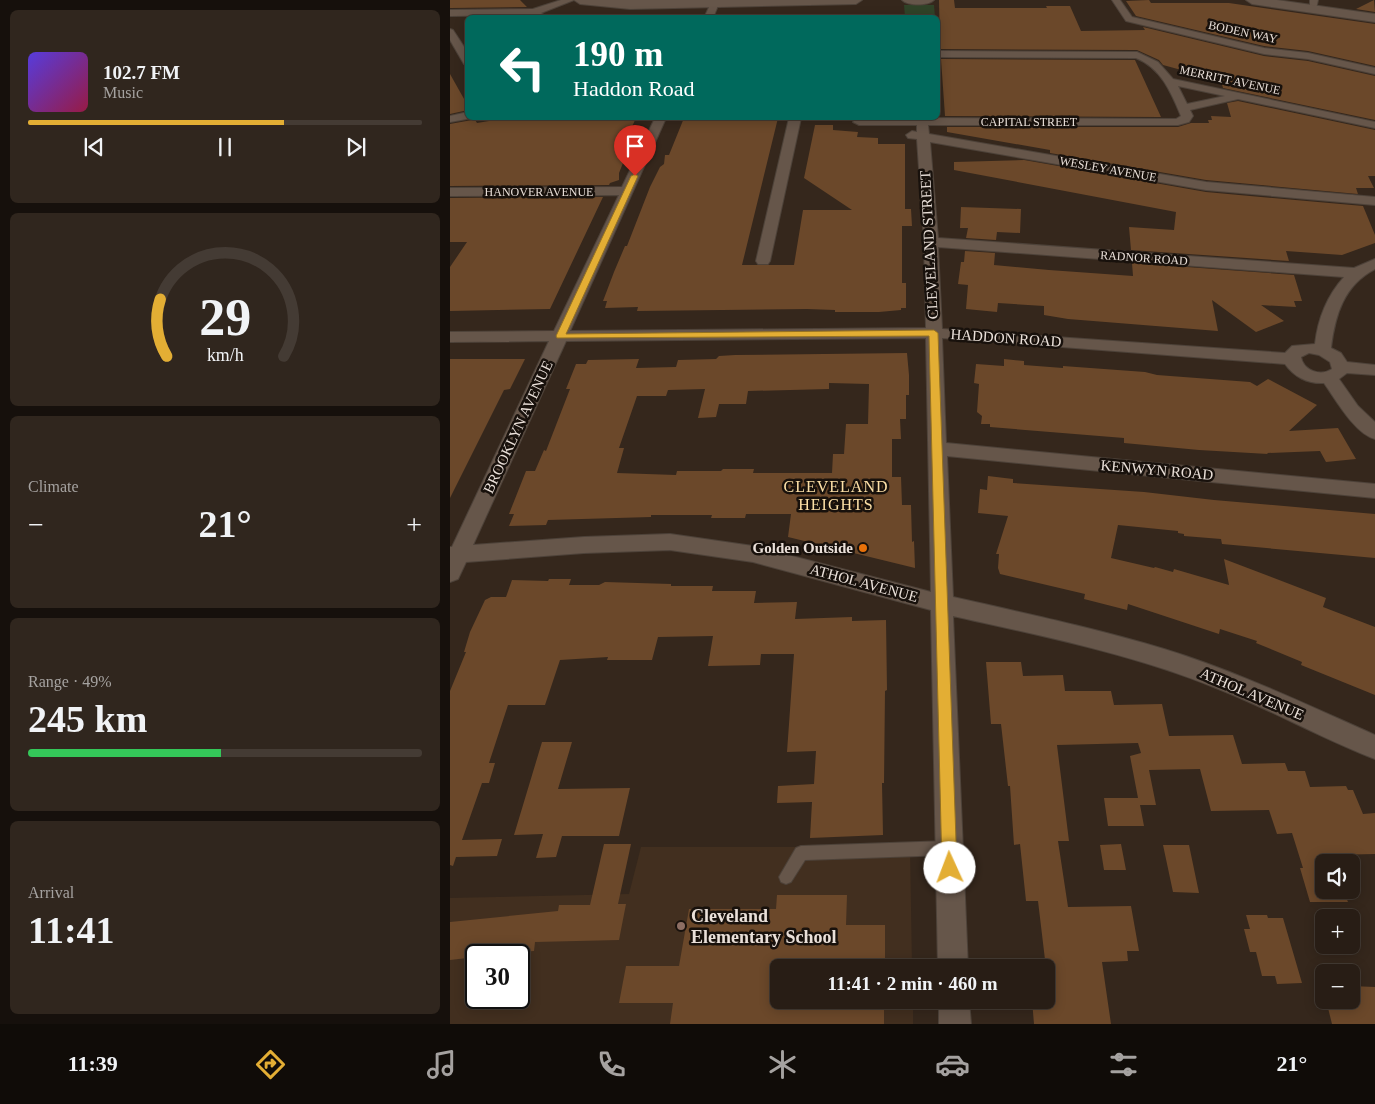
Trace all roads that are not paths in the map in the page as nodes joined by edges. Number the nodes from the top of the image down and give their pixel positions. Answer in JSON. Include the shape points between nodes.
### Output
{"nodes":[{"id":1,"x":570,"y":0,"type":"edge"},
{"id":2,"x":580,"y":0,"type":"edge"},
{"id":3,"x":856,"y":0,"type":"edge"},
{"id":4,"x":908,"y":0,"type":"edge"},
{"id":5,"x":928,"y":0,"type":"edge"},
{"id":6,"x":1116,"y":0,"type":"edge"},
{"id":7,"x":1252,"y":0,"type":"edge"},
{"id":8,"x":1314,"y":2,"type":"edge"},
{"id":9,"x":715,"y":3,"type":"junction"},
{"id":10,"x":534,"y":12,"type":"junction"},
{"id":11,"x":450,"y":13,"type":"edge"},
{"id":12,"x":539,"y":15,"type":"edge"},
{"id":13,"x":709,"y":15,"type":"edge"},
{"id":14,"x":1375,"y":16,"type":"edge"},
{"id":15,"x":450,"y":32,"type":"edge"},
{"id":16,"x":940,"y":54,"type":"edge"},
{"id":17,"x":465,"y":57,"type":"edge"},
{"id":18,"x":1375,"y":71,"type":"edge"},
{"id":19,"x":1168,"y":81,"type":"junction"},
{"id":20,"x":1240,"y":97,"type":"junction"},
{"id":21,"x":1184,"y":108,"type":"junction"},
{"id":22,"x":465,"y":116,"type":"edge"},
{"id":23,"x":450,"y":119,"type":"edge"},
{"id":24,"x":660,"y":120,"type":"edge"},
{"id":25,"x":795,"y":120,"type":"edge"},
{"id":26,"x":852,"y":120,"type":"edge"},
{"id":27,"x":1375,"y":125,"type":"edge"},
{"id":28,"x":923,"y":129,"type":"junction"},
{"id":29,"x":628,"y":191,"type":"junction"},
{"id":30,"x":450,"y":192,"type":"edge"},
{"id":31,"x":1375,"y":201,"type":"edge"},
{"id":32,"x":931,"y":242,"type":"junction"},
{"id":33,"x":763,"y":261,"type":"dead end"},
{"id":34,"x":1375,"y":263,"type":"edge"},
{"id":35,"x":1356,"y":273,"type":"junction"},
{"id":36,"x":934,"y":333,"type":"junction"},
{"id":37,"x":560,"y":336,"type":"junction"},
{"id":38,"x":450,"y":337,"type":"edge"},
{"id":39,"x":1322,"y":350,"type":"junction"},
{"id":40,"x":1292,"y":359,"type":"junction"},
{"id":41,"x":1375,"y":370,"type":"edge"},
{"id":42,"x":1335,"y":372,"type":"junction"},
{"id":43,"x":1375,"y":433,"type":"edge"},
{"id":44,"x":938,"y":449,"type":"junction"},
{"id":45,"x":1375,"y":491,"type":"edge"},
{"id":46,"x":453,"y":561,"type":"edge"},
{"id":47,"x":941,"y":604,"type":"junction"},
{"id":48,"x":1375,"y":747,"type":"edge"},
{"id":49,"x":949,"y":848,"type":"junction"},
{"id":50,"x":786,"y":877,"type":"dead end"},
{"id":51,"x":953,"y":959,"type":"edge"},
{"id":52,"x":954,"y":1009,"type":"edge"},
{"id":53,"x":955,"y":1024,"type":"edge"}],
"edges":[{"from":1,"to":10,"type":"street"},
{"from":2,"to":9,"type":"main road","via":[[630,5]]},
{"from":3,"to":9,"type":"main road"},
{"from":4,"to":5,"type":"main road"},
{"from":6,"to":18,"type":"street","name":"BODEN WAY","via":[[1129,19],[1264,51],[1308,56]]},
{"from":7,"to":8,"type":"main road"},
{"from":8,"to":14,"type":"main road"},
{"from":9,"to":13,"type":"street"},
{"from":10,"to":11,"type":"street"},
{"from":10,"to":12,"type":"street"},
{"from":15,"to":17,"type":"street"},
{"from":16,"to":19,"type":"street","name":"MERRITT AVENUE","via":[[1137,55],[1156,64]]},
{"from":19,"to":20,"type":"street","name":"MERRITT AVENUE"},
{"from":19,"to":21,"type":"street"},
{"from":20,"to":21,"type":"street"},
{"from":20,"to":27,"type":"street","name":"MERRITT AVENUE"},
{"from":21,"to":28,"type":"street","name":"CAPITAL STREET","via":[[1186,119],[1174,122]]},
{"from":22,"to":23,"type":"street"},
{"from":24,"to":29,"type":"street","name":"BROOKLYN AVENUE"},
{"from":25,"to":33,"type":"street"},
{"from":26,"to":28,"type":"street","name":"WESLEY AVENUE"},
{"from":28,"to":31,"type":"street","name":"WESLEY AVENUE","via":[[1206,186]]},
{"from":28,"to":32,"type":"street","name":"CLEVELAND STREET"},
{"from":29,"to":30,"type":"street","name":"HANOVER AVENUE"},
{"from":29,"to":37,"type":"street","name":"BROOKLYN AVENUE"},
{"from":32,"to":35,"type":"street","name":"RADNOR ROAD"},
{"from":32,"to":36,"type":"street","name":"CLEVELAND STREET"},
{"from":34,"to":35,"type":"street"},
{"from":35,"to":39,"type":"street","via":[[1336,298]]},
{"from":36,"to":37,"type":"street","name":"HADDON ROAD"},
{"from":36,"to":40,"type":"street","name":"HADDON ROAD"},
{"from":36,"to":44,"type":"street","name":"CLEVELAND STREET"},
{"from":37,"to":38,"type":"street","name":"HADDON ROAD"},
{"from":37,"to":46,"type":"street","name":"BROOKLYN AVENUE"},
{"from":39,"to":40,"type":"street","via":[[1298,350]]},
{"from":39,"to":42,"type":"street","via":[[1336,358]]},
{"from":40,"to":42,"type":"street","via":[[1293,364],[1315,377]]},
{"from":41,"to":42,"type":"street"},
{"from":42,"to":43,"type":"street","via":[[1352,410]]},
{"from":44,"to":45,"type":"street","name":"KENWYN ROAD"},
{"from":44,"to":47,"type":"street","name":"CLEVELAND STREET"},
{"from":46,"to":47,"type":"street","name":"ATHOL AVENUE","via":[[584,545],[670,542],[754,554]]},
{"from":47,"to":48,"type":"street","name":"ATHOL AVENUE","via":[[1076,634],[1164,659],[1224,680]]},
{"from":47,"to":49,"type":"street","name":"CLEVELAND STREET"},
{"from":49,"to":50,"type":"lane","via":[[801,853]]},
{"from":49,"to":51,"type":"street","name":"CLEVELAND STREET"},
{"from":52,"to":53,"type":"street"}]}
